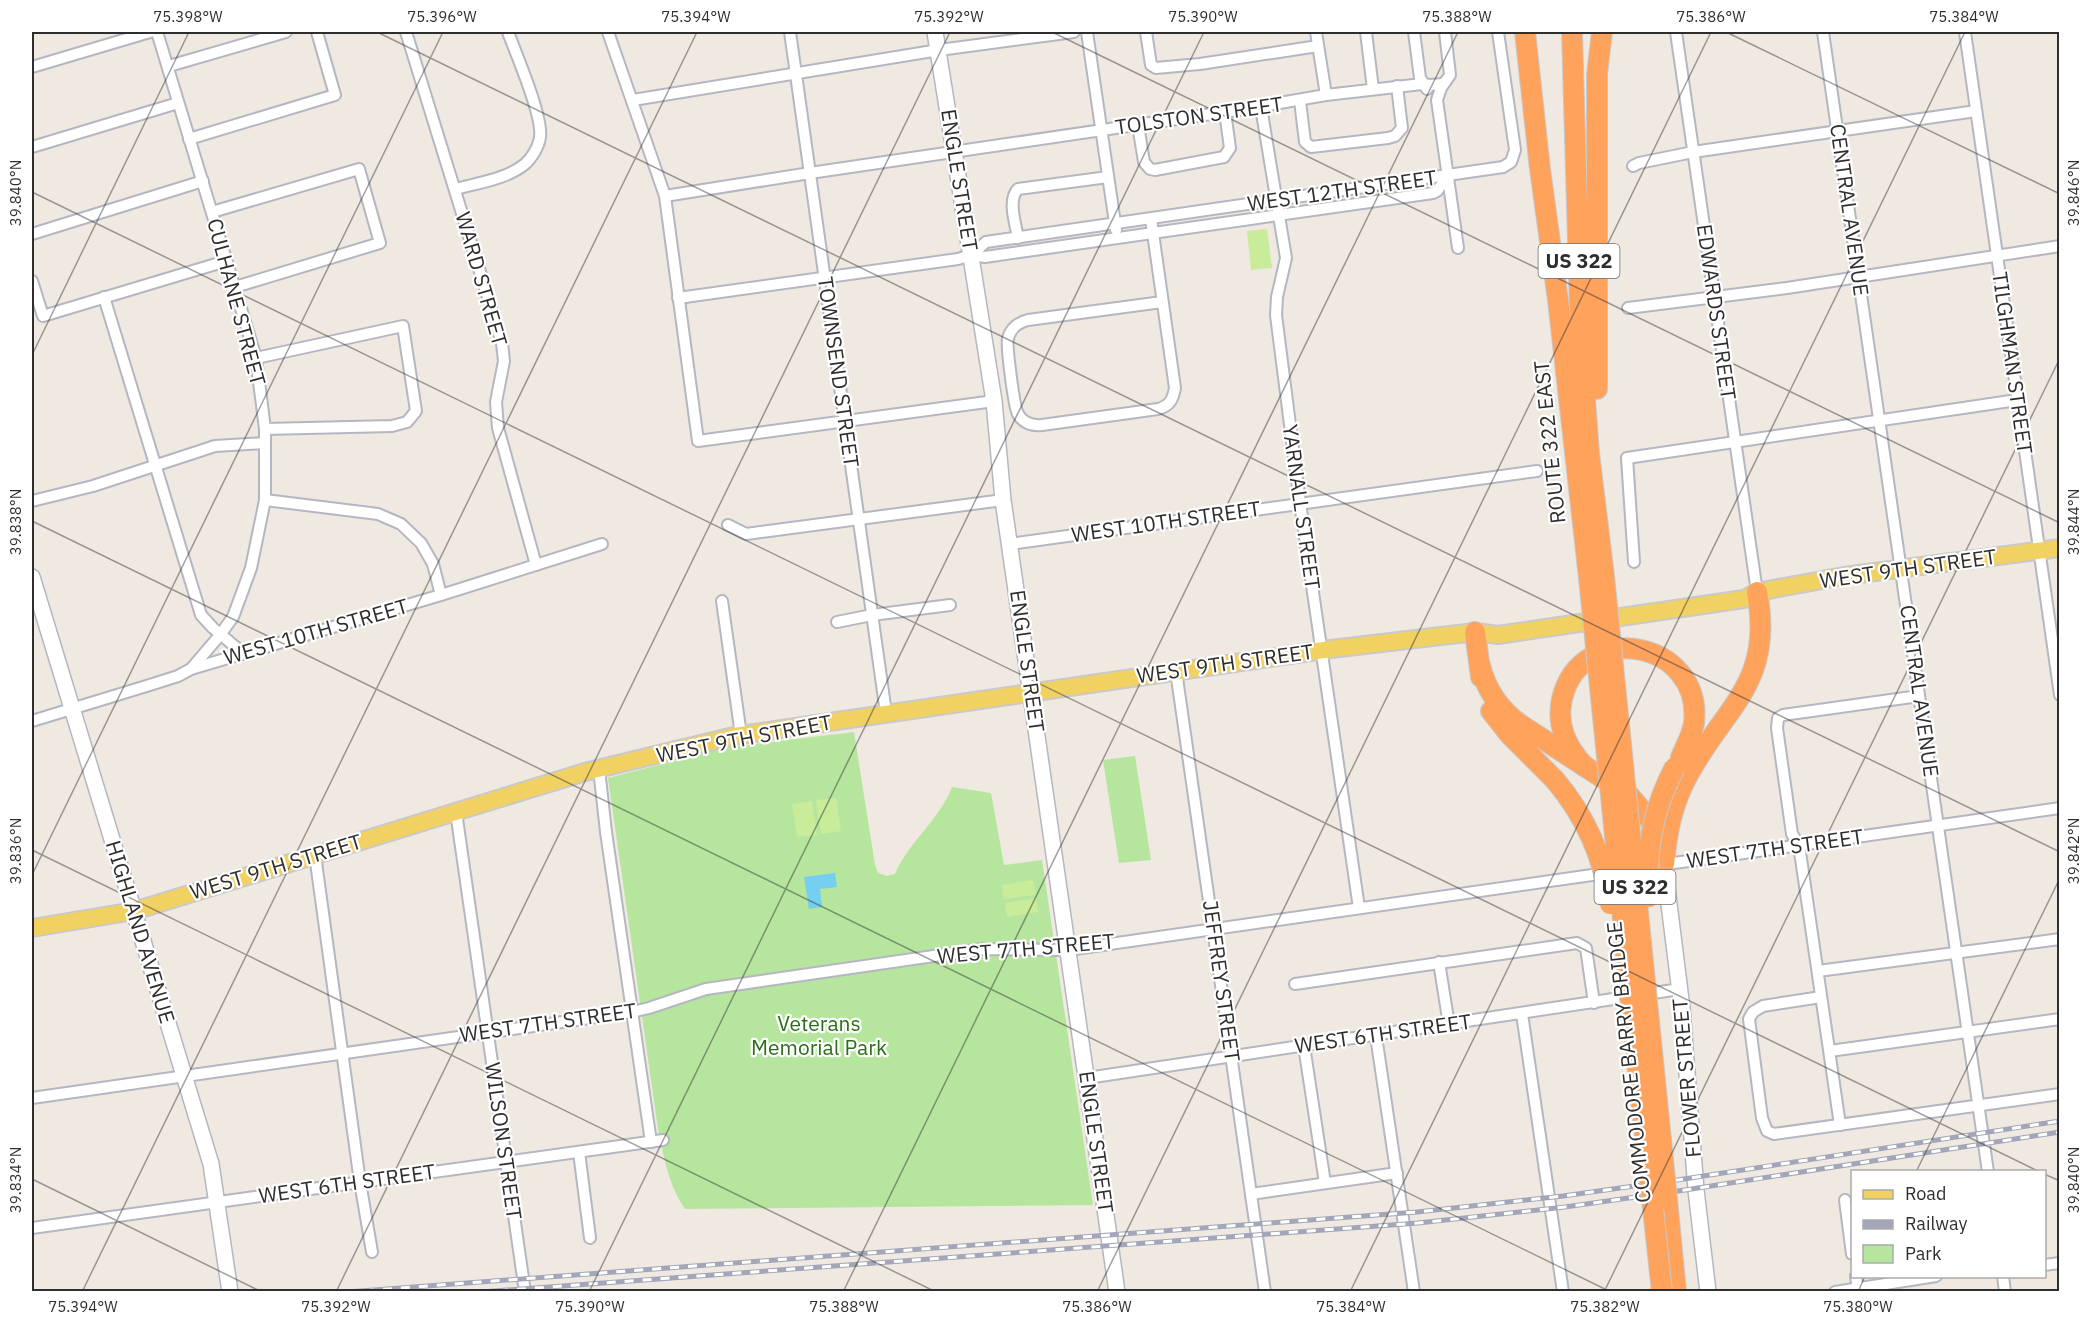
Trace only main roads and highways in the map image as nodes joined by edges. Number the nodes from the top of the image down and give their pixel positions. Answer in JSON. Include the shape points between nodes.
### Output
{"nodes":[{"id":1,"x":935,"y":32,"type":"edge"},
{"id":2,"x":1525,"y":32,"type":"edge"},
{"id":3,"x":1534,"y":32,"type":"edge"},
{"id":4,"x":1572,"y":32,"type":"edge"},
{"id":5,"x":1602,"y":32,"type":"edge"},
{"id":6,"x":1558,"y":300,"type":"junction"},
{"id":7,"x":1595,"y":490,"type":"junction"},
{"id":8,"x":2060,"y":548,"type":"edge"},
{"id":9,"x":32,"y":577,"type":"edge"},
{"id":10,"x":1597,"y":577,"type":"junction"},
{"id":11,"x":1757,"y":592,"type":"junction"},
{"id":12,"x":36,"y":607,"type":"edge"},
{"id":13,"x":1475,"y":632,"type":"junction"},
{"id":14,"x":1480,"y":665,"type":"junction"},
{"id":15,"x":1750,"y":678,"type":"junction"},
{"id":16,"x":1031,"y":692,"type":"junction"},
{"id":17,"x":1678,"y":762,"type":"junction"},
{"id":18,"x":1584,"y":766,"type":"junction"},
{"id":19,"x":1664,"y":864,"type":"junction"},
{"id":20,"x":134,"y":911,"type":"junction"},
{"id":21,"x":32,"y":928,"type":"edge"},
{"id":22,"x":1651,"y":1186,"type":"junction"},
{"id":23,"x":1667,"y":1199,"type":"junction"},
{"id":24,"x":230,"y":1292,"type":"edge"},
{"id":25,"x":1117,"y":1292,"type":"edge"},
{"id":26,"x":1662,"y":1292,"type":"edge"},
{"id":27,"x":1676,"y":1292,"type":"edge"},
{"id":28,"x":1708,"y":1292,"type":"edge"}],
"edges":[{"from":1,"to":16,"type":"main road","name":"ENGLE STREET","via":[[994,401],[1003,500]]},
{"from":2,"to":6,"type":"highway","number":"US 322"},
{"from":3,"to":6,"type":"highway"},
{"from":4,"to":7,"type":"highway","number":"US 322","via":[[1581,345]]},
{"from":5,"to":7,"type":"highway","via":[[1597,74]]},
{"from":6,"to":10,"type":"highway","name":"ROUTE 322 EAST","number":"US 322"},
{"from":7,"to":10,"type":"highway","number":"US 322"},
{"from":8,"to":11,"type":"main road","name":"WEST 9TH STREET","via":[[1844,576]]},
{"from":9,"to":12,"type":"main road","name":"HIGHLAND AVENUE"},
{"from":10,"to":22,"type":"highway","name":"COMMODORE BARRY BRIDGE","number":"US 322","bridge":true,"via":[[1627,969]]},
{"from":10,"to":23,"type":"highway","name":"COMMODORE BARRY BRIDGE","number":"US 322","bridge":true},
{"from":11,"to":13,"type":"main road","name":"WEST 9TH STREET","via":[[1744,599],[1498,635]]},
{"from":11,"to":15,"type":"highway","via":[[1761,643]]},
{"from":12,"to":20,"type":"main road","name":"HIGHLAND AVENUE"},
{"from":13,"to":14,"type":"highway"},
{"from":13,"to":16,"type":"main road","name":"WEST 9TH STREET"},
{"from":14,"to":18,"type":"highway","via":[[1490,691],[1506,712]]},
{"from":14,"to":22,"type":"highway","bridge":true,"via":[[1484,697],[1496,719],[1573,802],[1598,853],[1606,881]]},
{"from":15,"to":17,"type":"highway"},
{"from":15,"to":19,"type":"highway","via":[[1683,785],[1669,825]]},
{"from":16,"to":20,"type":"main road","name":"WEST 9TH STREET","via":[[741,735],[599,769]]},
{"from":16,"to":25,"type":"main road","name":"ENGLE STREET"},
{"from":17,"to":18,"type":"highway","via":[[1694,722],[1693,704],[1684,680],[1659,656],[1626,647],[1592,657],[1573,674],[1565,690],[1560,715],[1563,733]]},
{"from":17,"to":23,"type":"highway","bridge":true,"via":[[1655,816],[1647,867],[1659,993]]},
{"from":18,"to":19,"type":"highway","via":[[1629,795],[1640,807],[1654,828]]},
{"from":19,"to":28,"type":"main road","name":"FLOWER STREET","via":[[1680,989]]},
{"from":20,"to":21,"type":"main road","name":"WEST 9TH STREET"},
{"from":20,"to":24,"type":"main road","name":"HIGHLAND AVENUE","via":[[211,1164]]},
{"from":22,"to":26,"type":"highway","name":"COMMODORE BARRY BRIDGE","number":"US 322","bridge":true},
{"from":23,"to":27,"type":"highway","name":"COMMODORE BARRY BRIDGE","number":"US 322"}]}
